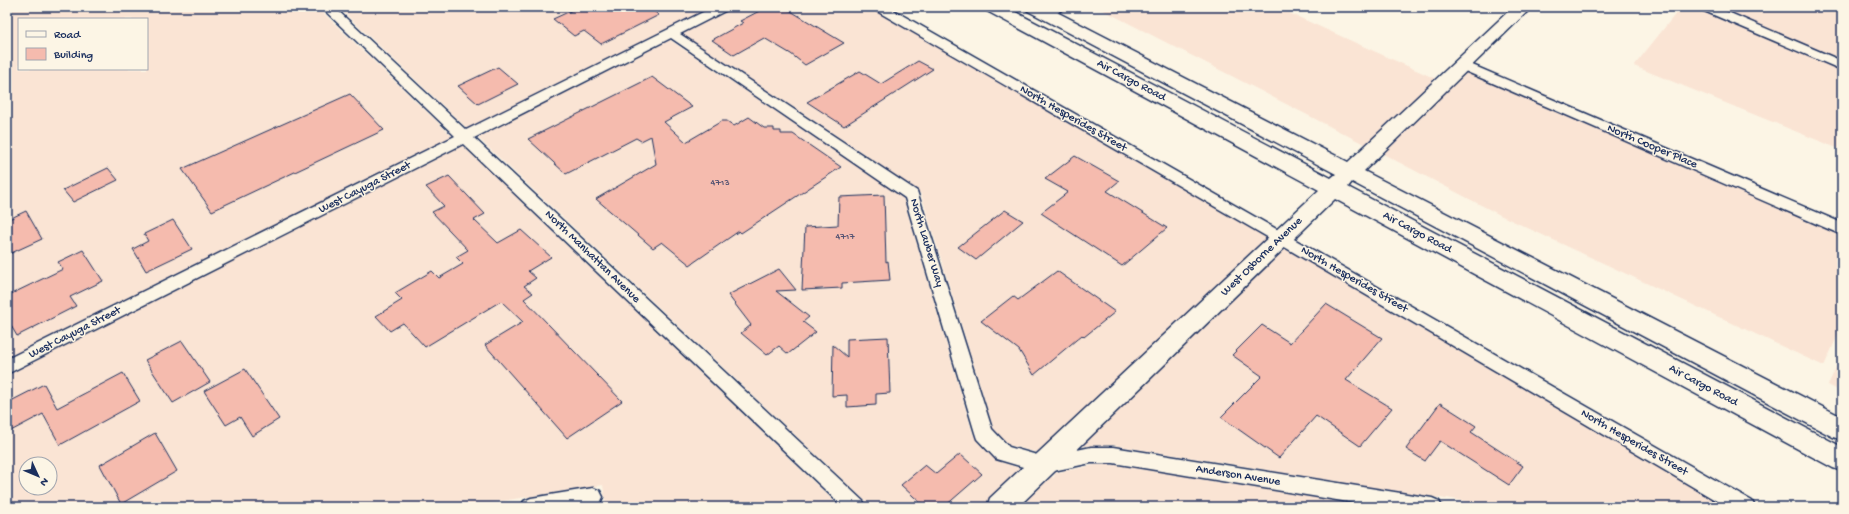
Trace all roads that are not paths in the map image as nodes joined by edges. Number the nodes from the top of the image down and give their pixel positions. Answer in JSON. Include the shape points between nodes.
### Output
{"nodes":[{"id":1,"x":327,"y":7,"type":"edge"},
{"id":2,"x":723,"y":7,"type":"edge"},
{"id":3,"x":879,"y":7,"type":"edge"},
{"id":4,"x":993,"y":7,"type":"edge"},
{"id":5,"x":1523,"y":7,"type":"edge"},
{"id":6,"x":1706,"y":7,"type":"edge"},
{"id":7,"x":1047,"y":9,"type":"edge"},
{"id":8,"x":671,"y":33,"type":"junction"},
{"id":9,"x":1463,"y":65,"type":"junction"},
{"id":10,"x":1842,"y":66,"type":"edge"},
{"id":11,"x":466,"y":137,"type":"junction"},
{"id":12,"x":1350,"y":172,"type":"junction"},
{"id":13,"x":1333,"y":189,"type":"junction"},
{"id":14,"x":1842,"y":229,"type":"edge"},
{"id":15,"x":1282,"y":238,"type":"junction"},
{"id":16,"x":7,"y":367,"type":"edge"},
{"id":17,"x":1842,"y":429,"type":"edge"},
{"id":18,"x":1842,"y":460,"type":"edge"},
{"id":19,"x":1044,"y":465,"type":"junction"},
{"id":20,"x":593,"y":497,"type":"dead end"},
{"id":21,"x":531,"y":507,"type":"edge"},
{"id":22,"x":856,"y":507,"type":"edge"},
{"id":23,"x":1000,"y":507,"type":"edge"},
{"id":24,"x":1432,"y":507,"type":"edge"},
{"id":25,"x":1745,"y":507,"type":"edge"}],
"edges":[{"from":1,"to":11,"type":"street","name":"North Manhattan Avenue"},
{"from":2,"to":8,"type":"street","name":"West Cayuga Street"},
{"from":3,"to":15,"type":"street","name":"North Hesperides Street"},
{"from":4,"to":13,"type":"street","name":"Air Cargo Road"},
{"from":5,"to":9,"type":"street","name":"West Osborne Avenue"},
{"from":6,"to":10,"type":"street"},
{"from":7,"to":12,"type":"street","name":"Air Cargo Road"},
{"from":8,"to":11,"type":"street","name":"West Cayuga Street"},
{"from":8,"to":19,"type":"street","name":"North Lauber Way","via":[[912,195],[984,433],[1003,453]]},
{"from":9,"to":12,"type":"street","name":"West Osborne Avenue"},
{"from":9,"to":14,"type":"street","name":"North Cooper Place"},
{"from":11,"to":16,"type":"street","name":"West Cayuga Street"},
{"from":11,"to":22,"type":"street","name":"North Manhattan Avenue"},
{"from":12,"to":13,"type":"street","name":"West Osborne Avenue"},
{"from":12,"to":17,"type":"street","name":"Air Cargo Road"},
{"from":13,"to":15,"type":"street","name":"West Osborne Avenue"},
{"from":13,"to":18,"type":"street","name":"Air Cargo Road"},
{"from":15,"to":19,"type":"street","name":"West Osborne Avenue"},
{"from":15,"to":25,"type":"street","name":"North Hesperides Street"},
{"from":19,"to":23,"type":"street","name":"West Osborne Avenue"},
{"from":19,"to":24,"type":"street","name":"Anderson Avenue","via":[[1091,455],[1113,455]]},
{"from":20,"to":21,"type":"street"}]}
